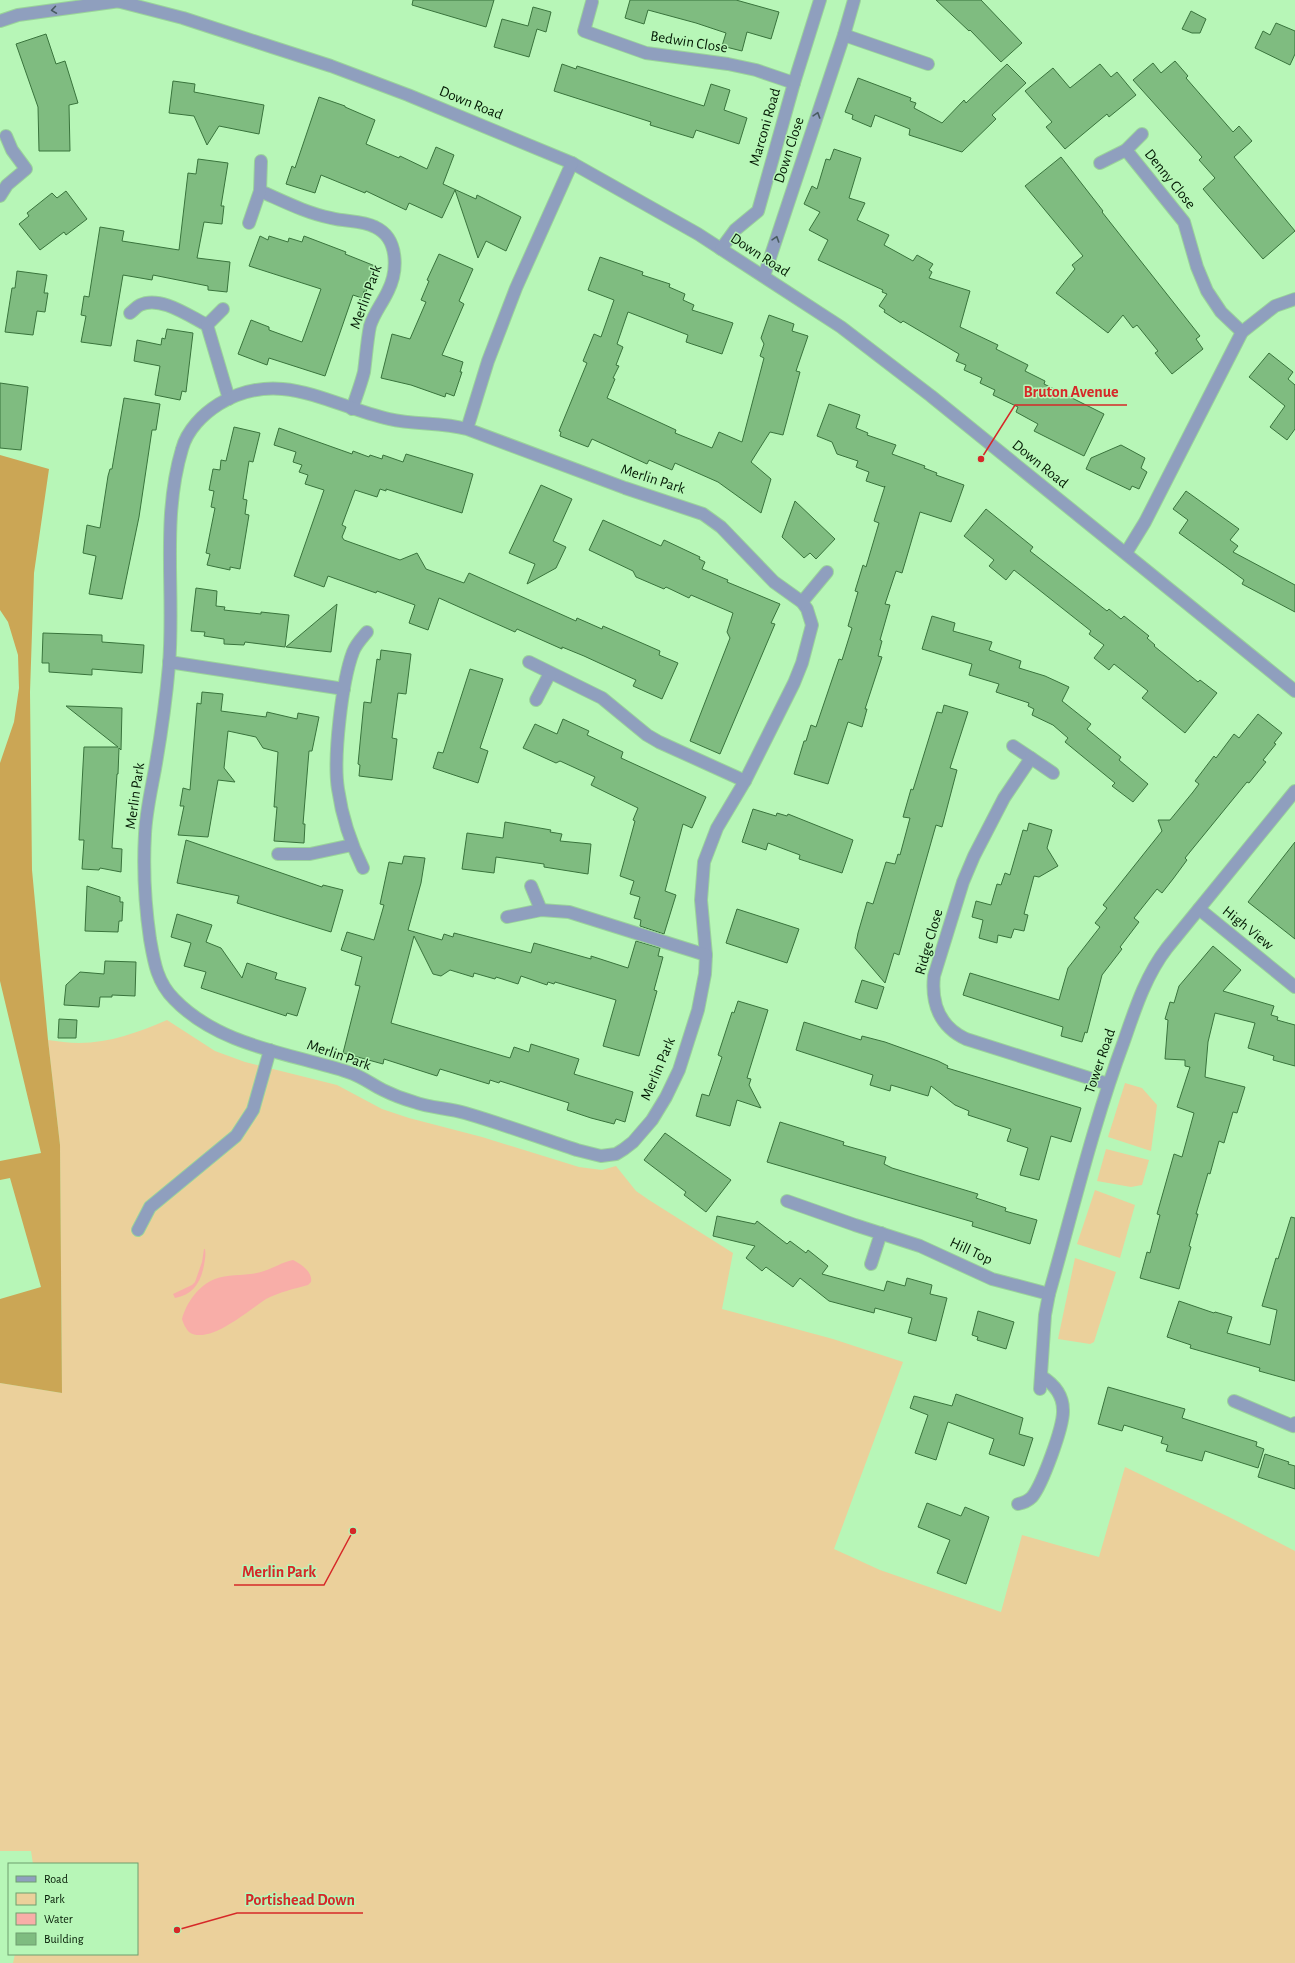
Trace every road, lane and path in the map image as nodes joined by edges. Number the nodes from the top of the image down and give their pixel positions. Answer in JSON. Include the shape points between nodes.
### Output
{"nodes":[{"id":1,"x":820,"y":0,"type":"edge"},
{"id":2,"x":854,"y":0,"type":"edge"},
{"id":3,"x":116,"y":1,"type":"edge"},
{"id":4,"x":592,"y":2,"type":"dead end"},
{"id":5,"x":0,"y":21,"type":"edge"},
{"id":6,"x":844,"y":35,"type":"junction"},
{"id":7,"x":928,"y":64,"type":"dead end"},
{"id":8,"x":794,"y":83,"type":"junction"},
{"id":9,"x":1142,"y":134,"type":"dead end"},
{"id":10,"x":6,"y":136,"type":"dead end"},
{"id":11,"x":1126,"y":150,"type":"junction"},
{"id":12,"x":261,"y":162,"type":"dead end"},
{"id":13,"x":572,"y":163,"type":"junction"},
{"id":14,"x":1100,"y":163,"type":"dead end"},
{"id":15,"x":260,"y":191,"type":"junction"},
{"id":16,"x":0,"y":196,"type":"edge"},
{"id":17,"x":250,"y":223,"type":"dead end"},
{"id":18,"x":721,"y":249,"type":"junction"},
{"id":19,"x":764,"y":276,"type":"junction"},
{"id":20,"x":1295,"y":299,"type":"edge"},
{"id":21,"x":223,"y":309,"type":"dead end"},
{"id":22,"x":130,"y":313,"type":"dead end"},
{"id":23,"x":207,"y":325,"type":"junction"},
{"id":24,"x":1242,"y":332,"type":"junction"},
{"id":25,"x":229,"y":398,"type":"junction"},
{"id":26,"x":352,"y":409,"type":"junction"},
{"id":27,"x":467,"y":429,"type":"junction"},
{"id":28,"x":1126,"y":553,"type":"junction"},
{"id":29,"x":827,"y":572,"type":"dead end"},
{"id":30,"x":802,"y":602,"type":"junction"},
{"id":31,"x":367,"y":632,"type":"dead end"},
{"id":32,"x":169,"y":662,"type":"junction"},
{"id":33,"x":529,"y":662,"type":"dead end"},
{"id":34,"x":550,"y":673,"type":"junction"},
{"id":35,"x":344,"y":689,"type":"junction"},
{"id":36,"x":1295,"y":691,"type":"edge"},
{"id":37,"x":536,"y":700,"type":"dead end"},
{"id":38,"x":1013,"y":746,"type":"dead end"},
{"id":39,"x":1031,"y":758,"type":"junction"},
{"id":40,"x":1053,"y":773,"type":"dead end"},
{"id":41,"x":744,"y":781,"type":"junction"},
{"id":42,"x":1295,"y":791,"type":"edge"},
{"id":43,"x":352,"y":845,"type":"junction"},
{"id":44,"x":278,"y":854,"type":"dead end"},
{"id":45,"x":363,"y":868,"type":"dead end"},
{"id":46,"x":531,"y":886,"type":"dead end"},
{"id":47,"x":1199,"y":909,"type":"junction"},
{"id":48,"x":541,"y":910,"type":"junction"},
{"id":49,"x":507,"y":917,"type":"dead end"},
{"id":50,"x":706,"y":955,"type":"junction"},
{"id":51,"x":1295,"y":987,"type":"edge"},
{"id":52,"x":270,"y":1050,"type":"junction"},
{"id":53,"x":1108,"y":1084,"type":"junction"},
{"id":54,"x":787,"y":1201,"type":"dead end"},
{"id":55,"x":138,"y":1230,"type":"dead end"},
{"id":56,"x":881,"y":1233,"type":"junction"},
{"id":57,"x":872,"y":1264,"type":"dead end"},
{"id":58,"x":1049,"y":1294,"type":"junction"},
{"id":59,"x":1041,"y":1376,"type":"junction"},
{"id":60,"x":1040,"y":1389,"type":"dead end"},
{"id":61,"x":1234,"y":1401,"type":"dead end"},
{"id":62,"x":1294,"y":1425,"type":"edge"},
{"id":63,"x":1018,"y":1504,"type":"dead end"}],
"edges":[{"from":1,"to":8,"type":"street","name":"Marconi Road"},
{"from":2,"to":6,"type":"street","name":"Down Close"},
{"from":3,"to":5,"type":"street","name":"Down Road","one_way":true,"via":[[18,15]]},
{"from":3,"to":13,"type":"street","name":"Down Road","via":[[183,18],[331,66]]},
{"from":4,"to":8,"type":"street","name":"Bedwin Close","via":[[584,31],[646,52],[728,64]]},
{"from":6,"to":7,"type":"street"},
{"from":19,"to":6,"type":"street","name":"Down Close","one_way":true},
{"from":8,"to":18,"type":"street","name":"Marconi Road","via":[[758,211],[735,230]]},
{"from":9,"to":11,"type":"street","name":"Denny Close"},
{"from":10,"to":16,"type":"street","via":[[12,150],[26,169],[7,185]]},
{"from":11,"to":14,"type":"street","name":"Denny Close"},
{"from":11,"to":24,"type":"street","name":"Denny Close","via":[[1184,222],[1207,291],[1221,312]]},
{"from":12,"to":15,"type":"street"},
{"from":13,"to":18,"type":"street","name":"Down Road"},
{"from":13,"to":27,"type":"street","via":[[516,288],[488,361]]},
{"from":15,"to":17,"type":"street"},
{"from":15,"to":26,"type":"street","name":"Merlin Park","via":[[324,216],[376,227],[386,234],[392,245],[395,264],[393,278],[372,320],[364,372]]},
{"from":18,"to":19,"type":"street","name":"Down Road"},
{"from":19,"to":28,"type":"street","name":"Down Road","via":[[841,327]]},
{"from":20,"to":24,"type":"street","via":[[1275,306]]},
{"from":21,"to":23,"type":"street"},
{"from":22,"to":23,"type":"street","via":[[140,305],[159,303]]},
{"from":23,"to":25,"type":"street"},
{"from":24,"to":28,"type":"street","via":[[1145,522]]},
{"from":25,"to":26,"type":"street","name":"Merlin Park","via":[[258,390],[289,388]]},
{"from":25,"to":32,"type":"street","name":"Merlin Park","via":[[210,410],[188,434],[173,487]]},
{"from":26,"to":27,"type":"street","name":"Merlin Park","via":[[395,420],[441,423]]},
{"from":27,"to":30,"type":"street","name":"Merlin Park","via":[[703,514],[726,531],[769,578]]},
{"from":28,"to":36,"type":"street","name":"Down Road"},
{"from":29,"to":30,"type":"street"},
{"from":30,"to":41,"type":"street","name":"Merlin Park","via":[[812,625],[802,663]]},
{"from":31,"to":35,"type":"street","via":[[353,652]]},
{"from":32,"to":35,"type":"street"},
{"from":32,"to":52,"type":"street","name":"Merlin Park","via":[[162,728],[145,832],[146,902],[156,970],[163,986],[191,1014],[232,1037]]},
{"from":33,"to":34,"type":"street"},
{"from":34,"to":37,"type":"street"},
{"from":34,"to":41,"type":"street","via":[[602,698],[659,742]]},
{"from":35,"to":43,"type":"street","via":[[337,752],[338,788],[345,826]]},
{"from":38,"to":39,"type":"street"},
{"from":39,"to":40,"type":"street"},
{"from":39,"to":53,"type":"street","name":"Ridge Close","via":[[984,833],[963,882],[934,976],[934,1004],[945,1023],[966,1039]]},
{"from":41,"to":50,"type":"street","name":"Merlin Park","via":[[717,828],[704,862],[701,900]]},
{"from":42,"to":47,"type":"street","name":"Tower Road"},
{"from":43,"to":44,"type":"street","via":[[310,854]]},
{"from":43,"to":45,"type":"street"},
{"from":46,"to":48,"type":"street"},
{"from":47,"to":51,"type":"street","name":"High View"},
{"from":47,"to":53,"type":"street","name":"Tower Road","via":[[1152,970]]},
{"from":48,"to":49,"type":"street"},
{"from":48,"to":50,"type":"street","via":[[569,912]]},
{"from":50,"to":52,"type":"street","name":"Merlin Park","via":[[698,1010],[679,1070],[666,1097],[652,1120],[633,1142],[608,1156],[577,1150],[456,1110],[417,1103],[392,1094],[352,1073]]},
{"from":52,"to":55,"type":"street","via":[[253,1110],[236,1136],[150,1207]]},
{"from":53,"to":58,"type":"street","name":"Tower Road"},
{"from":54,"to":56,"type":"street","name":"Hill Top"},
{"from":56,"to":57,"type":"street"},
{"from":56,"to":58,"type":"street","name":"Hill Top","via":[[920,1246],[992,1279]]},
{"from":58,"to":59,"type":"street","name":"Tower Road"},
{"from":59,"to":60,"type":"street","name":"Tower Road"},
{"from":59,"to":63,"type":"street","via":[[1051,1382],[1060,1394],[1063,1417],[1037,1490],[1026,1502]]},
{"from":61,"to":62,"type":"street"}]}
